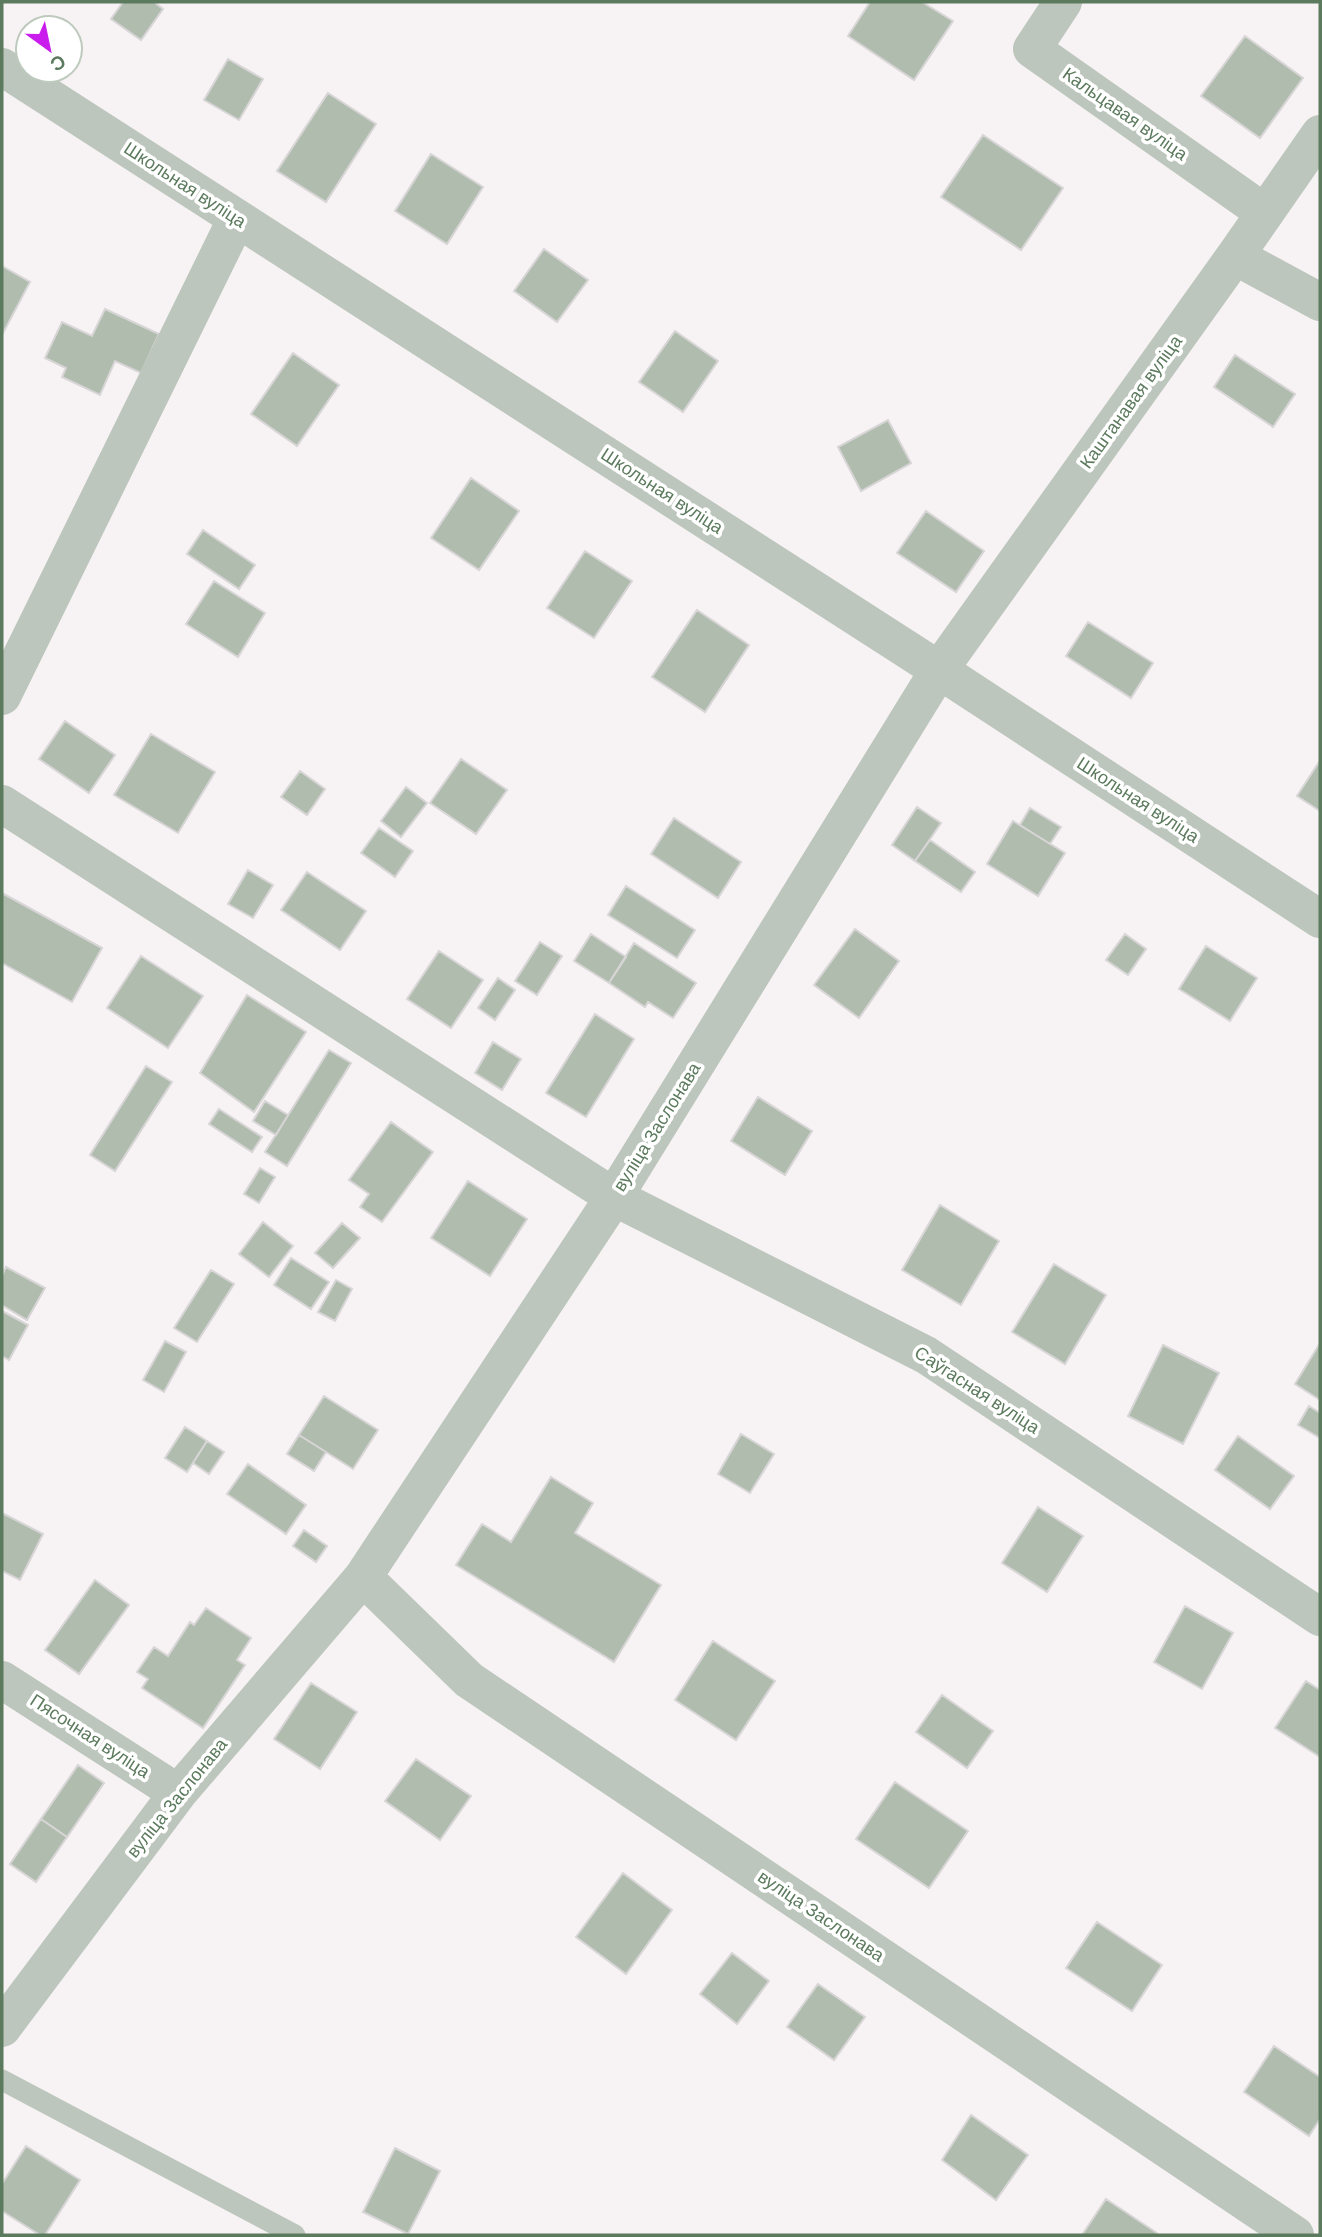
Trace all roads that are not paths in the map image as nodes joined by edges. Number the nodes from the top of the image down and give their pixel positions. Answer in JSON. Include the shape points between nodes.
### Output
{"nodes":[{"id":1,"x":1063,"y":2,"type":"edge"},
{"id":2,"x":2,"y":67,"type":"edge"},
{"id":3,"x":1320,"y":134,"type":"edge"},
{"id":4,"x":1265,"y":213,"type":"junction"},
{"id":5,"x":237,"y":218,"type":"junction"},
{"id":6,"x":1235,"y":256,"type":"junction"},
{"id":7,"x":1320,"y":302,"type":"edge"},
{"id":8,"x":939,"y":670,"type":"junction"},
{"id":9,"x":2,"y":696,"type":"edge"},
{"id":10,"x":2,"y":804,"type":"edge"},
{"id":11,"x":1320,"y":919,"type":"edge"},
{"id":12,"x":614,"y":1197,"type":"junction"},
{"id":13,"x":363,"y":1577,"type":"junction"},
{"id":14,"x":1320,"y":1617,"type":"edge"},
{"id":15,"x":2,"y":1680,"type":"edge"},
{"id":16,"x":178,"y":1793,"type":"junction"},
{"id":17,"x":4,"y":2018,"type":"edge"},
{"id":18,"x":2,"y":2080,"type":"edge"},
{"id":19,"x":295,"y":2235,"type":"edge"},
{"id":20,"x":1295,"y":2235,"type":"edge"}],
"edges":[{"from":1,"to":4,"type":"street","name":"Кальцавая вуліца","via":[[1032,49]]},
{"from":2,"to":5,"type":"street","name":"Школьная вуліца"},
{"from":3,"to":4,"type":"street","name":"Каштанавая вуліца"},
{"from":4,"to":6,"type":"street","name":"Каштанавая вуліца"},
{"from":5,"to":8,"type":"street","name":"Школьная вуліца"},
{"from":5,"to":9,"type":"street"},
{"from":6,"to":7,"type":"street"},
{"from":6,"to":8,"type":"street","name":"Каштанавая вуліца"},
{"from":8,"to":11,"type":"street","name":"Школьная вуліца"},
{"from":8,"to":12,"type":"street","name":"вуліца Заслонава"},
{"from":10,"to":12,"type":"street","name":"Саўгасная вуліца"},
{"from":12,"to":13,"type":"street","name":"вуліца Заслонава"},
{"from":12,"to":14,"type":"street","name":"Саўгасная вуліца","via":[[926,1355]]},
{"from":13,"to":16,"type":"street","name":"вуліца Заслонава"},
{"from":13,"to":20,"type":"street","name":"вуліца Заслонава","via":[[469,1680]]},
{"from":15,"to":16,"type":"street","name":"Пясочная вуліца"},
{"from":16,"to":17,"type":"street","name":"вуліца Заслонава"},
{"from":18,"to":19,"type":"lane"}]}
